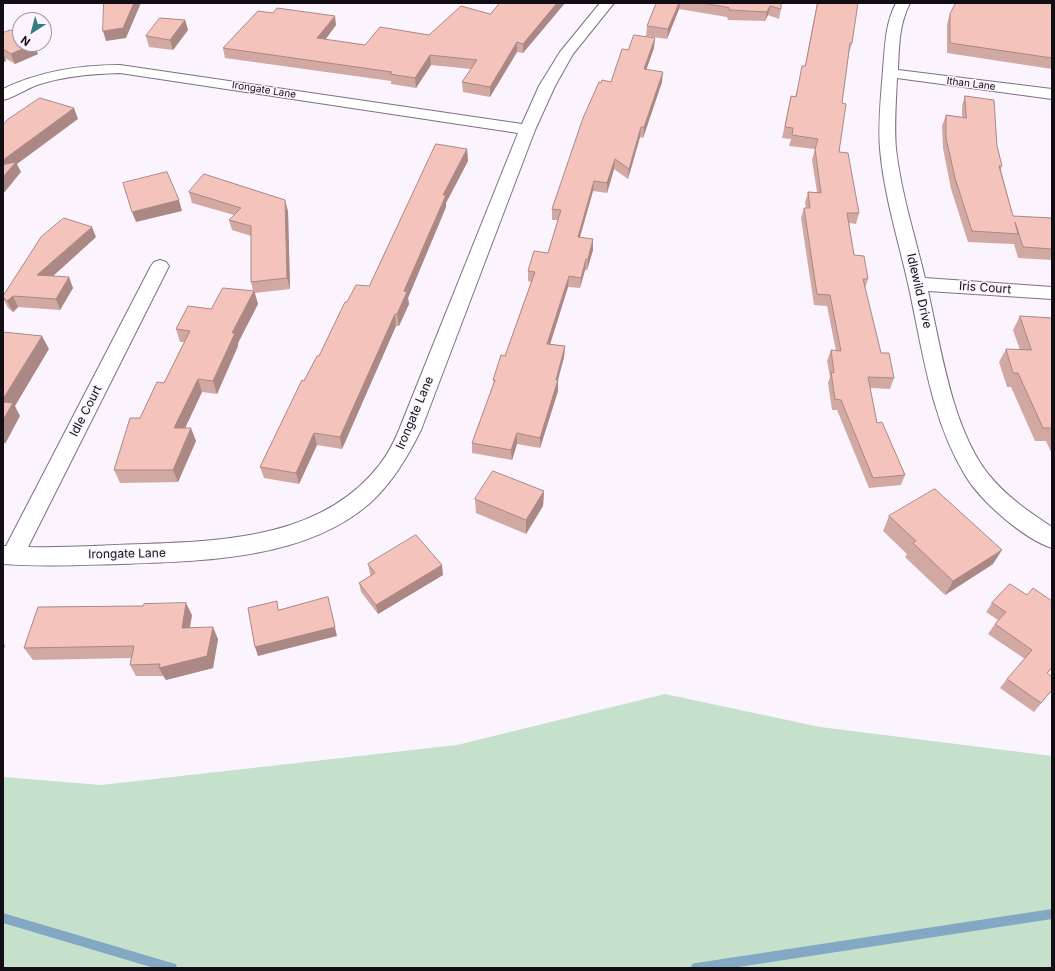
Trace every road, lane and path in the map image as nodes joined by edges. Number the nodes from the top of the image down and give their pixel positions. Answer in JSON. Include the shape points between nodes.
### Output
{"nodes":[{"id":1,"x":607,"y":3,"type":"edge"},
{"id":2,"x":903,"y":3,"type":"edge"},
{"id":3,"x":890,"y":73,"type":"junction"},
{"id":4,"x":1052,"y":94,"type":"edge"},
{"id":5,"x":3,"y":95,"type":"edge"},
{"id":6,"x":527,"y":130,"type":"junction"},
{"id":7,"x":160,"y":266,"type":"dead end"},
{"id":8,"x":918,"y":284,"type":"junction"},
{"id":9,"x":1052,"y":293,"type":"edge"},
{"id":10,"x":1052,"y":539,"type":"edge"},
{"id":11,"x":8,"y":555,"type":"edge"}],
"edges":[{"from":1,"to":6,"type":"street","name":"Irongate Lane","via":[[568,52],[547,86]]},
{"from":2,"to":3,"type":"street","name":"Idlewild Drive","via":[[893,30]]},
{"from":3,"to":4,"type":"street","name":"Ithan Lane"},
{"from":3,"to":8,"type":"street","name":"Idlewild Drive","via":[[888,149],[896,195]]},
{"from":5,"to":6,"type":"street","name":"Irongate Lane","via":[[58,75],[87,70],[120,69]]},
{"from":6,"to":11,"type":"street","name":"Irongate Lane","via":[[410,430],[386,472],[366,493],[344,511],[321,524],[287,537],[255,545],[179,552]]},
{"from":7,"to":11,"type":"street","name":"Idle Court"},
{"from":8,"to":9,"type":"street","name":"Iris Court"},
{"from":8,"to":10,"type":"street","name":"Idlewild Drive","via":[[942,396],[961,447],[991,494]]}]}
